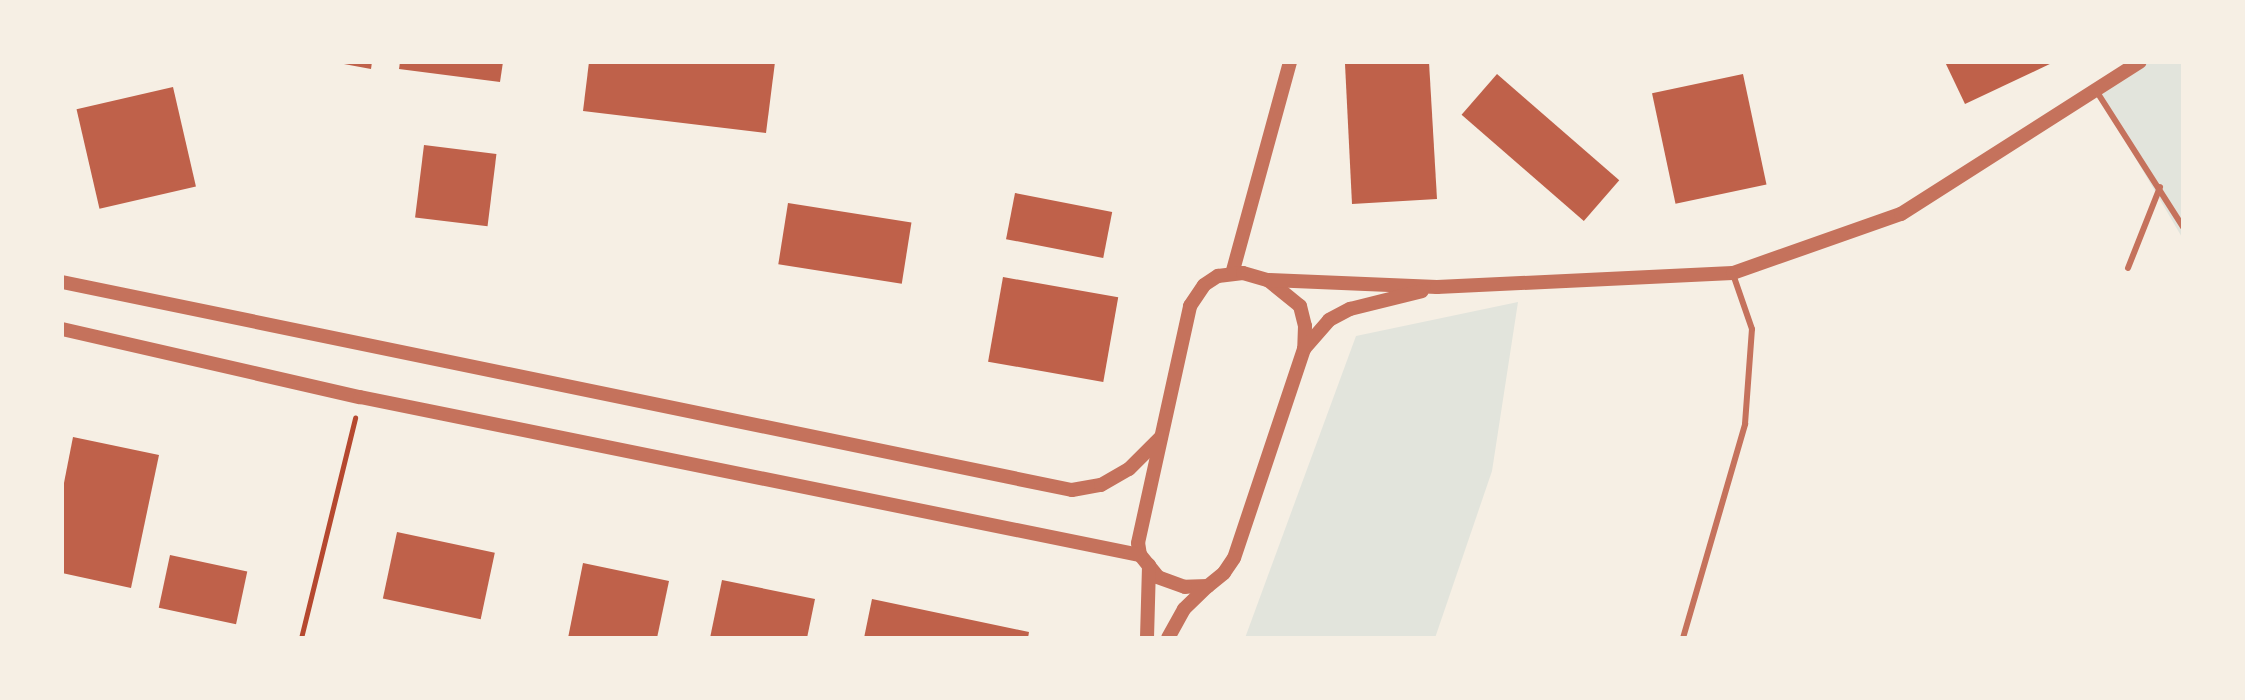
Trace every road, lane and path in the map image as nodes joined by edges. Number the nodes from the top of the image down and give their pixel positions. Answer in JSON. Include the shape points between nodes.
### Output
{"nodes":[{"id":1,"x":1290,"y":62,"type":"edge"},
{"id":2,"x":2140,"y":62,"type":"edge"},
{"id":3,"x":2095,"y":89,"type":"junction"},
{"id":4,"x":2160,"y":187,"type":"junction"},
{"id":5,"x":2183,"y":227,"type":"edge"},
{"id":6,"x":2128,"y":268,"type":"dead end"},
{"id":7,"x":1733,"y":273,"type":"junction"},
{"id":8,"x":1232,"y":274,"type":"junction"},
{"id":9,"x":1268,"y":280,"type":"junction"},
{"id":10,"x":62,"y":282,"type":"edge"},
{"id":11,"x":1437,"y":287,"type":"junction"},
{"id":12,"x":62,"y":329,"type":"edge"},
{"id":13,"x":1304,"y":349,"type":"junction"},
{"id":14,"x":360,"y":397,"type":"junction"},
{"id":15,"x":1162,"y":437,"type":"junction"},
{"id":16,"x":1144,"y":560,"type":"junction"},
{"id":17,"x":1208,"y":586,"type":"junction"},
{"id":18,"x":301,"y":638,"type":"edge"},
{"id":19,"x":1147,"y":638,"type":"edge"},
{"id":20,"x":1168,"y":638,"type":"edge"},
{"id":21,"x":1683,"y":638,"type":"edge"}],
"edges":[{"from":1,"to":8,"type":"street"},
{"from":2,"to":3,"type":"street"},
{"from":3,"to":4,"type":"lane"},
{"from":3,"to":7,"type":"street","via":[[1901,214]]},
{"from":4,"to":5,"type":"lane"},
{"from":4,"to":6,"type":"lane"},
{"from":7,"to":11,"type":"street"},
{"from":7,"to":21,"type":"lane","via":[[1752,329],[1745,424]]},
{"from":8,"to":9,"type":"street"},
{"from":8,"to":15,"type":"street","via":[[1204,285],[1190,306]]},
{"from":9,"to":11,"type":"street"},
{"from":9,"to":13,"type":"street","via":[[1300,306]]},
{"from":10,"to":15,"type":"street","via":[[1072,490],[1101,485],[1129,469]]},
{"from":11,"to":13,"type":"street","via":[[1350,309],[1329,320]]},
{"from":12,"to":14,"type":"street"},
{"from":13,"to":17,"type":"street","via":[[1234,558]]},
{"from":14,"to":16,"type":"street"},
{"from":14,"to":18,"type":"path"},
{"from":15,"to":16,"type":"street","via":[[1138,543]]},
{"from":16,"to":17,"type":"street","via":[[1158,577],[1185,587]]},
{"from":16,"to":19,"type":"street"},
{"from":17,"to":20,"type":"street","via":[[1184,609]]}]}
